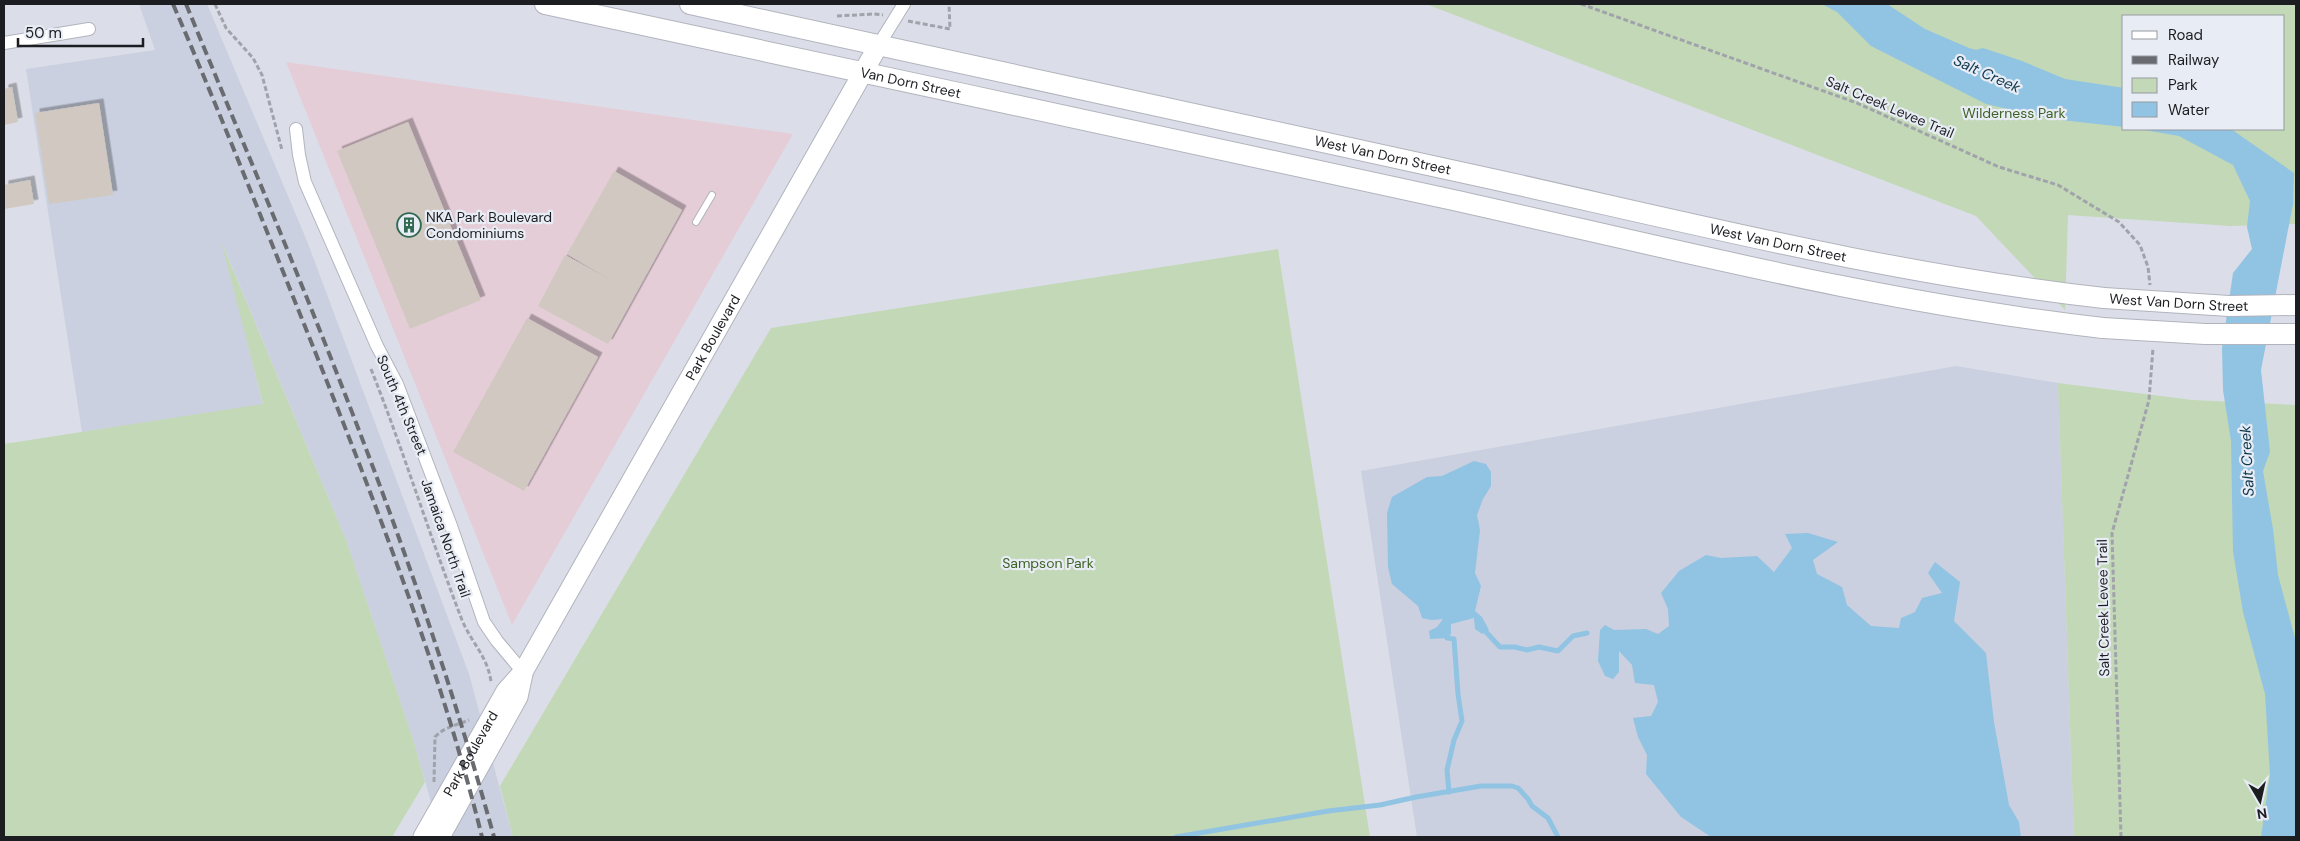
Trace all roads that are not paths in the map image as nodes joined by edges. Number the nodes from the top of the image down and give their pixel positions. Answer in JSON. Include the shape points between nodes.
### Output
{"nodes":[{"id":1,"x":545,"y":4,"type":"edge"},
{"id":2,"x":690,"y":4,"type":"edge"},
{"id":3,"x":904,"y":4,"type":"edge"},
{"id":4,"x":89,"y":29,"type":"dead end"},
{"id":5,"x":4,"y":43,"type":"edge"},
{"id":6,"x":878,"y":46,"type":"junction"},
{"id":7,"x":863,"y":73,"type":"junction"},
{"id":8,"x":296,"y":129,"type":"dead end"},
{"id":9,"x":1268,"y":130,"type":"joint"},
{"id":10,"x":1275,"y":161,"type":"joint"},
{"id":11,"x":712,"y":195,"type":"dead end"},
{"id":12,"x":696,"y":222,"type":"dead end"},
{"id":13,"x":2296,"y":305,"type":"edge"},
{"id":14,"x":2296,"y":334,"type":"edge"},
{"id":15,"x":523,"y":672,"type":"junction"},
{"id":16,"x":423,"y":837,"type":"edge"},
{"id":17,"x":440,"y":837,"type":"edge"}],
"edges":[{"from":1,"to":7,"type":"main road","name":"Van Dorn Street"},
{"from":2,"to":6,"type":"main road","name":"Van Dorn Street"},
{"from":3,"to":6,"type":"street","name":"Park Boulevard"},
{"from":4,"to":5,"type":"street"},
{"from":6,"to":7,"type":"main road","name":"Park Boulevard"},
{"from":6,"to":9,"type":"main road","name":"Van Dorn Street"},
{"from":7,"to":10,"type":"main road","name":"Van Dorn Street"},
{"from":7,"to":15,"type":"main road","name":"Park Boulevard"},
{"from":8,"to":15,"type":"street","name":"South 4th Street","via":[[305,182],[396,384],[484,622]]},
{"from":9,"to":13,"type":"main road","name":"West Van Dorn Street","bridge":true,"via":[[1945,277],[2104,298],[2229,306]]},
{"from":10,"to":14,"type":"main road","name":"West Van Dorn Street","bridge":true,"via":[[1903,299],[2103,328],[2205,334]]},
{"from":11,"to":12,"type":"lane"},
{"from":15,"to":16,"type":"main road","name":"Park Boulevard","via":[[506,691]]},
{"from":15,"to":17,"type":"main road","name":"Park Boulevard","via":[[518,697]]}]}
